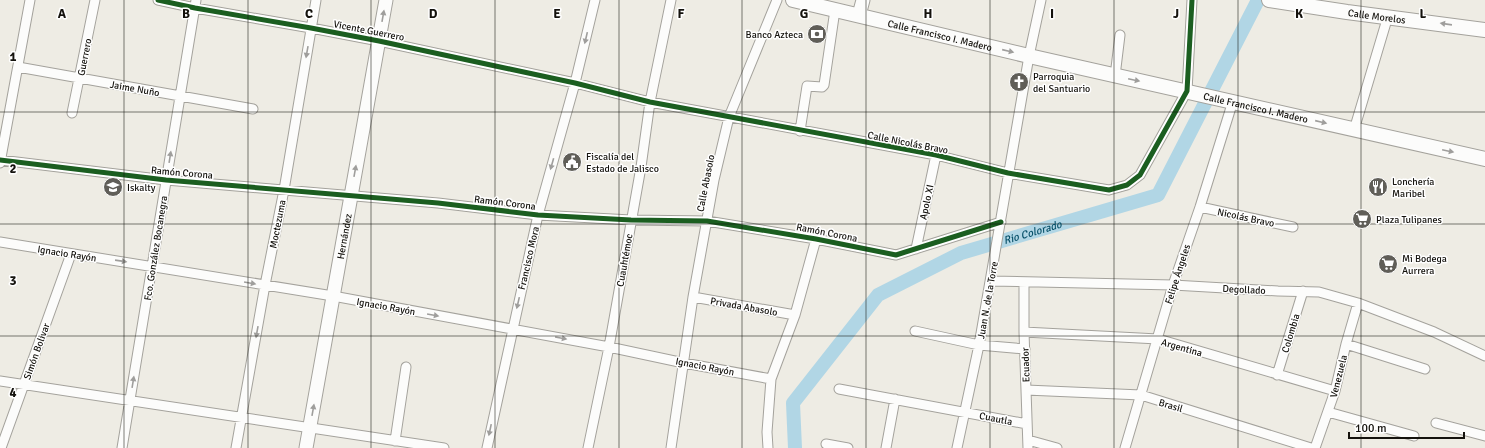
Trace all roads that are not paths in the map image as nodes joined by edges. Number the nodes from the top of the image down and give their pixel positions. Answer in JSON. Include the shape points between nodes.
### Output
{"nodes":[{"id":1,"x":30,"y":0,"type":"edge"},
{"id":2,"x":95,"y":0,"type":"edge"},
{"id":3,"x":158,"y":0,"type":"edge"},
{"id":4,"x":316,"y":0,"type":"edge"},
{"id":5,"x":386,"y":0,"type":"edge"},
{"id":6,"x":595,"y":0,"type":"edge"},
{"id":7,"x":671,"y":0,"type":"edge"},
{"id":8,"x":776,"y":0,"type":"edge"},
{"id":9,"x":793,"y":0,"type":"edge"},
{"id":10,"x":863,"y":0,"type":"edge"},
{"id":11,"x":1041,"y":0,"type":"edge"},
{"id":12,"x":1192,"y":0,"type":"edge"},
{"id":13,"x":1273,"y":0,"type":"edge"},
{"id":14,"x":195,"y":4,"type":"edge"},
{"id":15,"x":835,"y":10,"type":"junction"},
{"id":16,"x":859,"y":15,"type":"junction"},
{"id":17,"x":1388,"y":16,"type":"junction"},
{"id":18,"x":311,"y":28,"type":"junction"},
{"id":19,"x":1485,"y":30,"type":"edge"},
{"id":20,"x":1120,"y":35,"type":"dead end"},
{"id":21,"x":379,"y":41,"type":"junction"},
{"id":22,"x":1029,"y":56,"type":"junction"},
{"id":23,"x":18,"y":67,"type":"junction"},
{"id":24,"x":1115,"y":76,"type":"junction"},
{"id":25,"x":80,"y":78,"type":"junction"},
{"id":26,"x":575,"y":83,"type":"junction"},
{"id":27,"x":1187,"y":91,"type":"junction"},
{"id":28,"x":180,"y":96,"type":"junction"},
{"id":29,"x":1231,"y":101,"type":"junction"},
{"id":30,"x":650,"y":102,"type":"junction"},
{"id":31,"x":253,"y":109,"type":"dead end"},
{"id":32,"x":72,"y":113,"type":"dead end"},
{"id":33,"x":729,"y":117,"type":"junction"},
{"id":34,"x":1354,"y":130,"type":"junction"},
{"id":35,"x":800,"y":131,"type":"junction"},
{"id":36,"x":936,"y":155,"type":"junction"},
{"id":37,"x":1485,"y":159,"type":"edge"},
{"id":38,"x":0,"y":161,"type":"edge"},
{"id":39,"x":1008,"y":173,"type":"junction"},
{"id":40,"x":166,"y":180,"type":"junction"},
{"id":41,"x":284,"y":190,"type":"junction"},
{"id":42,"x":351,"y":196,"type":"junction"},
{"id":43,"x":1200,"y":207,"type":"junction"},
{"id":44,"x":538,"y":215,"type":"junction"},
{"id":45,"x":631,"y":220,"type":"junction"},
{"id":46,"x":707,"y":221,"type":"junction"},
{"id":47,"x":1000,"y":226,"type":"junction"},
{"id":48,"x":1293,"y":226,"type":"dead end"},
{"id":49,"x":816,"y":239,"type":"junction"},
{"id":50,"x":0,"y":242,"type":"edge"},
{"id":51,"x":916,"y":249,"type":"junction"},
{"id":52,"x":71,"y":254,"type":"junction"},
{"id":53,"x":152,"y":266,"type":"junction"},
{"id":54,"x":990,"y":281,"type":"junction"},
{"id":55,"x":1024,"y":282,"type":"junction"},
{"id":56,"x":265,"y":285,"type":"junction"},
{"id":57,"x":1173,"y":285,"type":"junction"},
{"id":58,"x":1303,"y":291,"type":"junction"},
{"id":59,"x":333,"y":296,"type":"junction"},
{"id":60,"x":693,"y":297,"type":"junction"},
{"id":61,"x":1358,"y":303,"type":"junction"},
{"id":62,"x":795,"y":315,"type":"junction"},
{"id":63,"x":512,"y":329,"type":"junction"},
{"id":64,"x":915,"y":331,"type":"dead end"},
{"id":65,"x":1024,"y":332,"type":"junction"},
{"id":66,"x":1158,"y":340,"type":"junction"},
{"id":67,"x":1346,"y":344,"type":"junction"},
{"id":68,"x":979,"y":345,"type":"junction"},
{"id":69,"x":609,"y":347,"type":"junction"},
{"id":70,"x":1025,"y":349,"type":"junction"},
{"id":71,"x":1485,"y":356,"type":"edge"},
{"id":72,"x":684,"y":363,"type":"junction"},
{"id":73,"x":406,"y":367,"type":"dead end"},
{"id":74,"x":1425,"y":369,"type":"dead end"},
{"id":75,"x":1277,"y":375,"type":"junction"},
{"id":76,"x":771,"y":379,"type":"junction"},
{"id":77,"x":0,"y":381,"type":"edge"},
{"id":78,"x":24,"y":385,"type":"junction"},
{"id":79,"x":839,"y":389,"type":"dead end"},
{"id":80,"x":1026,"y":390,"type":"junction"},
{"id":81,"x":1335,"y":391,"type":"junction"},
{"id":82,"x":1140,"y":395,"type":"junction"},
{"id":83,"x":895,"y":399,"type":"junction"},
{"id":84,"x":130,"y":401,"type":"junction"},
{"id":85,"x":964,"y":412,"type":"junction"},
{"id":86,"x":1328,"y":412,"type":"junction"},
{"id":87,"x":242,"y":418,"type":"junction"},
{"id":88,"x":1436,"y":423,"type":"dead end"},
{"id":89,"x":1027,"y":424,"type":"junction"},
{"id":90,"x":309,"y":428,"type":"junction"},
{"id":91,"x":1414,"y":436,"type":"dead end"},
{"id":92,"x":1485,"y":436,"type":"edge"},
{"id":93,"x":395,"y":441,"type":"junction"},
{"id":94,"x":826,"y":444,"type":"dead end"},
{"id":95,"x":1028,"y":444,"type":"edge"},
{"id":96,"x":1,"y":448,"type":"edge"},
{"id":97,"x":122,"y":448,"type":"edge"},
{"id":98,"x":236,"y":448,"type":"edge"},
{"id":99,"x":306,"y":448,"type":"edge"},
{"id":100,"x":444,"y":448,"type":"edge"},
{"id":101,"x":486,"y":448,"type":"edge"},
{"id":102,"x":588,"y":448,"type":"edge"},
{"id":103,"x":671,"y":448,"type":"edge"},
{"id":104,"x":768,"y":448,"type":"edge"},
{"id":105,"x":848,"y":448,"type":"edge"},
{"id":106,"x":886,"y":448,"type":"edge"},
{"id":107,"x":957,"y":448,"type":"edge"},
{"id":108,"x":1057,"y":448,"type":"edge"},
{"id":109,"x":1125,"y":448,"type":"edge"},
{"id":110,"x":1311,"y":448,"type":"edge"},
{"id":111,"x":1315,"y":448,"type":"edge"}],
"edges":[{"from":1,"to":23,"type":"street"},
{"from":2,"to":25,"type":"street","name":"Guerrero"},
{"from":3,"to":14,"type":"street","name":"Vicente Guerrero"},
{"from":4,"to":18,"type":"street","name":"Moctezuma"},
{"from":21,"to":5,"type":"street","name":"Hernández","one_way":true},
{"from":6,"to":26,"type":"street","name":"Francisco Mora","one_way":true},
{"from":7,"to":30,"type":"street","name":"Cuauhtémoc"},
{"from":8,"to":33,"type":"street","name":"Calle Abasolo"},
{"from":9,"to":15,"type":"main road","name":"Calle Francisco I. Madero"},
{"from":10,"to":16,"type":"street"},
{"from":11,"to":22,"type":"street","name":"Juan N. de la Torre"},
{"from":12,"to":27,"type":"street"},
{"from":13,"to":17,"type":"main road","name":"Calle Morelos"},
{"from":14,"to":18,"type":"street","name":"Vicente Guerrero"},
{"from":14,"to":28,"type":"street","name":"Fco. González Bocanegra"},
{"from":15,"to":16,"type":"main road","name":"Calle Francisco I. Madero"},
{"from":15,"to":35,"type":"street","via":[[824,85],[808,86]]},
{"from":16,"to":22,"type":"main road","name":"Calle Francisco I. Madero","one_way":true},
{"from":19,"to":17,"type":"main road","name":"Calle Morelos","one_way":true},
{"from":17,"to":34,"type":"street"},
{"from":18,"to":21,"type":"street","name":"Vicente Guerrero"},
{"from":18,"to":41,"type":"street","name":"Moctezuma","one_way":true},
{"from":20,"to":24,"type":"street"},
{"from":21,"to":26,"type":"street","name":"Vicente Guerrero"},
{"from":42,"to":21,"type":"street","name":"Hernández","one_way":true},
{"from":22,"to":24,"type":"main road","name":"Calle Francisco I. Madero"},
{"from":22,"to":39,"type":"street","name":"Juan N. de la Torre"},
{"from":23,"to":25,"type":"street","name":"Jaime Nuño"},
{"from":23,"to":38,"type":"street"},
{"from":24,"to":27,"type":"main road","name":"Calle Francisco I. Madero","one_way":true},
{"from":25,"to":28,"type":"street","name":"Jaime Nuño"},
{"from":25,"to":32,"type":"street","name":"Guerrero"},
{"from":26,"to":30,"type":"street","name":"Calle Nicolás Bravo"},
{"from":26,"to":44,"type":"street","name":"Francisco Mora","one_way":true},
{"from":27,"to":29,"type":"main road","name":"Calle Francisco I. Madero"},
{"from":27,"to":39,"type":"street","name":"Calle Nicolás Bravo","via":[[1140,175],[1127,185],[1109,190]]},
{"from":28,"to":31,"type":"street","name":"Jaime Nuño"},
{"from":40,"to":28,"type":"street","name":"Fco. González Bocanegra","one_way":true},
{"from":29,"to":34,"type":"main road","name":"Calle Francisco I. Madero","one_way":true},
{"from":29,"to":43,"type":"street","name":"Felipe Ángeles"},
{"from":30,"to":33,"type":"street","name":"Calle Nicolás Bravo"},
{"from":30,"to":45,"type":"street","name":"Cuauhtémoc"},
{"from":33,"to":35,"type":"street","name":"Calle Nicolás Bravo"},
{"from":33,"to":46,"type":"street","name":"Calle Abasolo"},
{"from":34,"to":37,"type":"main road","name":"Calle Francisco I. Madero","one_way":true},
{"from":35,"to":36,"type":"street","name":"Calle Nicolás Bravo"},
{"from":36,"to":39,"type":"street","name":"Calle Nicolás Bravo"},
{"from":36,"to":51,"type":"street","name":"Apolo XI"},
{"from":38,"to":40,"type":"street","name":"Ramón Corona"},
{"from":39,"to":47,"type":"street","name":"Juan N. de la Torre"},
{"from":40,"to":41,"type":"street","name":"Ramón Corona"},
{"from":40,"to":53,"type":"street","name":"Fco. González Bocanegra"},
{"from":41,"to":42,"type":"street","name":"Ramón Corona"},
{"from":41,"to":56,"type":"street","name":"Moctezuma"},
{"from":42,"to":44,"type":"street","name":"Ramón Corona"},
{"from":42,"to":59,"type":"street","name":"Hernández"},
{"from":43,"to":48,"type":"street","name":"Nicolás Bravo"},
{"from":43,"to":57,"type":"street","name":"Felipe Ángeles"},
{"from":44,"to":45,"type":"street","name":"Ramón Corona"},
{"from":44,"to":63,"type":"street","name":"Francisco Mora","one_way":true},
{"from":45,"to":46,"type":"street","name":"Ramón Corona"},
{"from":45,"to":69,"type":"street","name":"Cuauhtémoc"},
{"from":46,"to":49,"type":"street","name":"Ramón Corona"},
{"from":46,"to":60,"type":"street","name":"Calle Abasolo"},
{"from":47,"to":51,"type":"street","name":"Ramón Corona"},
{"from":47,"to":54,"type":"street","name":"Juan N. de la Torre"},
{"from":49,"to":51,"type":"street","name":"Ramón Corona","via":[[896,255]]},
{"from":49,"to":62,"type":"street"},
{"from":50,"to":52,"type":"street","name":"Ignacio Rayón"},
{"from":52,"to":53,"type":"street","name":"Ignacio Rayón","one_way":true},
{"from":52,"to":78,"type":"street","name":"Simón Bolivar"},
{"from":53,"to":56,"type":"street","name":"Ignacio Rayón","one_way":true},
{"from":84,"to":53,"type":"street","name":"Fco. González Bocanegra","one_way":true},
{"from":54,"to":55,"type":"street","name":"Degollado"},
{"from":54,"to":68,"type":"street","name":"Juan N. de la Torre"},
{"from":55,"to":57,"type":"street","name":"Degollado"},
{"from":55,"to":65,"type":"street","name":"Ecuador"},
{"from":56,"to":59,"type":"street","name":"Ignacio Rayón"},
{"from":56,"to":87,"type":"street","name":"Moctezuma","one_way":true},
{"from":57,"to":58,"type":"street","name":"Degollado"},
{"from":57,"to":66,"type":"street","name":"Felipe Ángeles"},
{"from":58,"to":61,"type":"street","name":"Degollado","via":[[1319,292]]},
{"from":58,"to":75,"type":"street","name":"Colombia"},
{"from":59,"to":63,"type":"street","name":"Ignacio Rayón","one_way":true},
{"from":90,"to":59,"type":"street","name":"Hernández","one_way":true},
{"from":60,"to":62,"type":"street","name":"Privada Abasolo"},
{"from":60,"to":72,"type":"street","name":"Calle Abasolo"},
{"from":61,"to":67,"type":"street","name":"Venezuela"},
{"from":61,"to":71,"type":"street","name":"Degollado","via":[[1434,332]]},
{"from":62,"to":76,"type":"street"},
{"from":63,"to":69,"type":"street","name":"Ignacio Rayón","one_way":true},
{"from":63,"to":101,"type":"street","name":"Francisco Mora","one_way":true},
{"from":64,"to":68,"type":"street"},
{"from":65,"to":66,"type":"street","name":"Argentina"},
{"from":65,"to":70,"type":"street","name":"Ecuador"},
{"from":66,"to":75,"type":"street","name":"Argentina"},
{"from":66,"to":82,"type":"street","name":"Felipe Ángeles"},
{"from":67,"to":74,"type":"street"},
{"from":67,"to":81,"type":"street","name":"Venezuela"},
{"from":68,"to":70,"type":"street"},
{"from":68,"to":85,"type":"street","name":"Juan N. de la Torre"},
{"from":69,"to":72,"type":"street","name":"Ignacio Rayón"},
{"from":69,"to":102,"type":"street","name":"Cuauhtémoc"},
{"from":70,"to":80,"type":"street","name":"Ecuador"},
{"from":72,"to":76,"type":"street","name":"Ignacio Rayón"},
{"from":72,"to":103,"type":"street","name":"Calle Abasolo"},
{"from":73,"to":93,"type":"street"},
{"from":75,"to":81,"type":"street","name":"Argentina"},
{"from":76,"to":104,"type":"street"},
{"from":77,"to":78,"type":"street"},
{"from":78,"to":84,"type":"street"},
{"from":78,"to":96,"type":"street","name":"Simón Bolivar"},
{"from":79,"to":83,"type":"street","name":"Cuautla"},
{"from":80,"to":82,"type":"street","name":"Brasil"},
{"from":80,"to":89,"type":"street","name":"Ecuador"},
{"from":81,"to":86,"type":"street","name":"Venezuela"},
{"from":82,"to":109,"type":"street","name":"Felipe Ángeles"},
{"from":82,"to":110,"type":"street","name":"Brasil"},
{"from":83,"to":85,"type":"street","name":"Cuautla"},
{"from":83,"to":106,"type":"street"},
{"from":84,"to":87,"type":"street"},
{"from":84,"to":97,"type":"street","name":"Fco. González Bocanegra"},
{"from":85,"to":89,"type":"street","name":"Cuautla"},
{"from":85,"to":107,"type":"street","name":"Juan N. de la Torre"},
{"from":86,"to":91,"type":"street"},
{"from":86,"to":111,"type":"street","name":"Venezuela"},
{"from":87,"to":90,"type":"street"},
{"from":87,"to":98,"type":"street","name":"Moctezuma"},
{"from":88,"to":92,"type":"street"},
{"from":89,"to":95,"type":"street","name":"Ecuador"},
{"from":90,"to":93,"type":"street"},
{"from":90,"to":99,"type":"street","name":"Hernández"},
{"from":93,"to":100,"type":"street"},
{"from":94,"to":105,"type":"street"},
{"from":95,"to":108,"type":"street"}]}
